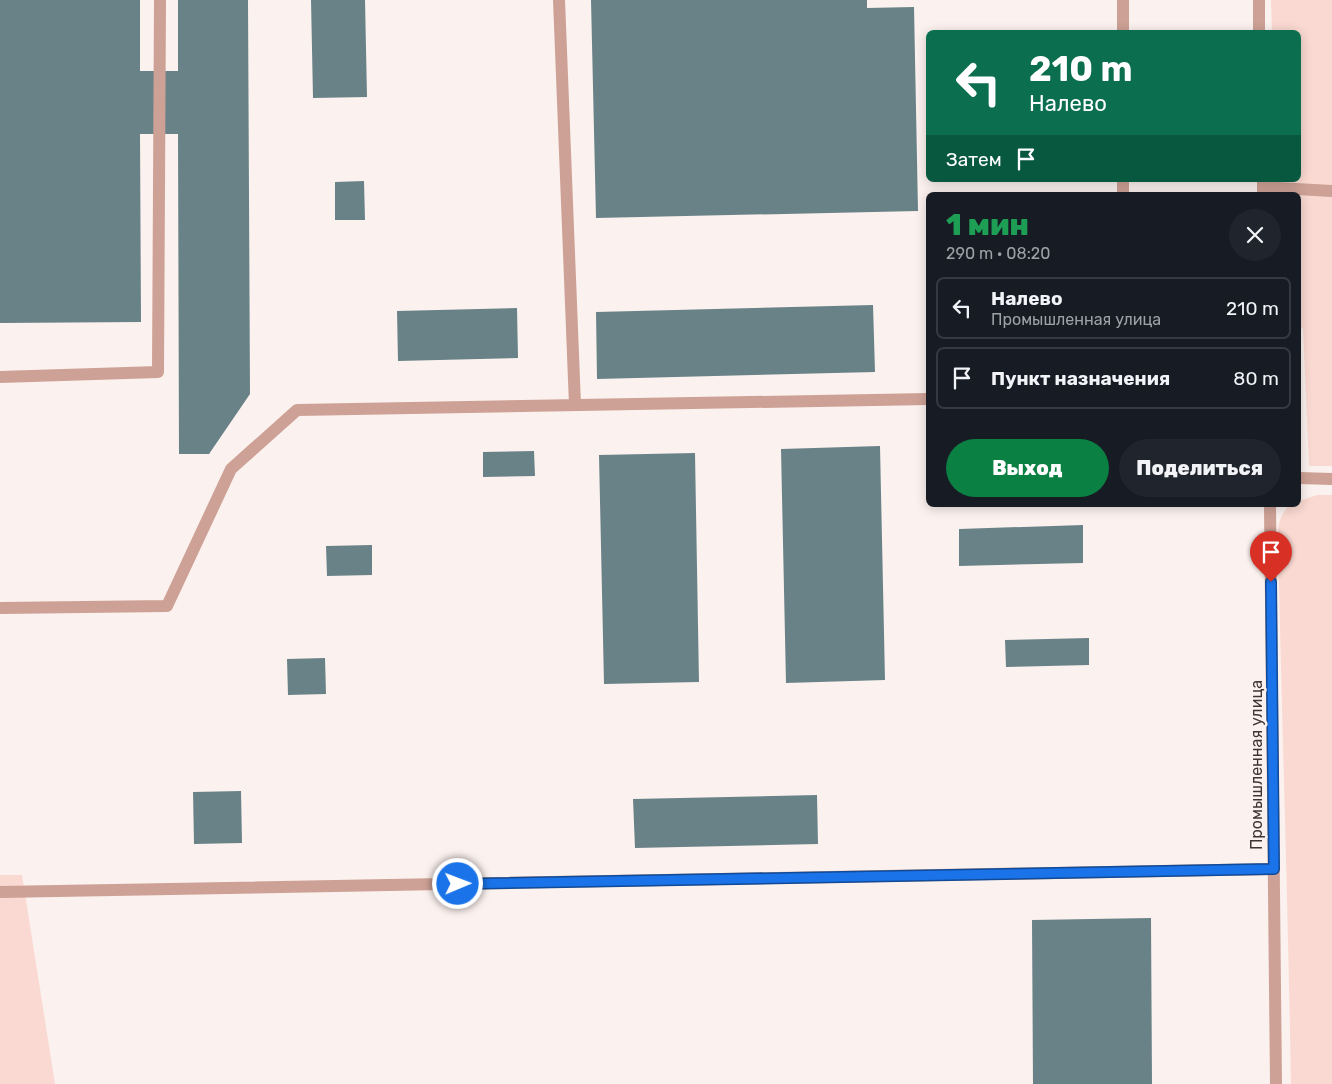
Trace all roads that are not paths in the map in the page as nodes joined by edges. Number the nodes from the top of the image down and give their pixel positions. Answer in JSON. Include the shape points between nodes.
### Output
{"nodes":[{"id":1,"x":160,"y":0,"type":"edge"},
{"id":2,"x":559,"y":0,"type":"edge"},
{"id":3,"x":1123,"y":0,"type":"edge"},
{"id":4,"x":1259,"y":0,"type":"edge"},
{"id":5,"x":1123,"y":30,"type":"edge"},
{"id":6,"x":1260,"y":30,"type":"edge"},
{"id":7,"x":1263,"y":187,"type":"edge"},
{"id":8,"x":1332,"y":191,"type":"edge"},
{"id":9,"x":0,"y":377,"type":"edge"},
{"id":10,"x":926,"y":399,"type":"edge"},
{"id":11,"x":575,"y":405,"type":"junction"},
{"id":12,"x":1301,"y":478,"type":"edge"},
{"id":13,"x":1332,"y":479,"type":"edge"},
{"id":14,"x":1270,"y":507,"type":"edge"},
{"id":15,"x":0,"y":608,"type":"edge"},
{"id":16,"x":1274,"y":869,"type":"junction"},
{"id":17,"x":0,"y":892,"type":"edge"},
{"id":18,"x":1276,"y":1084,"type":"edge"}],
"edges":[{"from":1,"to":9,"type":"street","via":[[158,372]]},
{"from":2,"to":11,"type":"street"},
{"from":3,"to":5,"type":"street"},
{"from":4,"to":6,"type":"street"},
{"from":7,"to":8,"type":"street"},
{"from":10,"to":11,"type":"street"},
{"from":11,"to":15,"type":"street","via":[[297,410],[231,469],[167,606]]},
{"from":12,"to":13,"type":"street"},
{"from":14,"to":16,"type":"street","name":"Промышленная улица"},
{"from":16,"to":17,"type":"street"},
{"from":16,"to":18,"type":"street","name":"Промышленная улица"}]}
